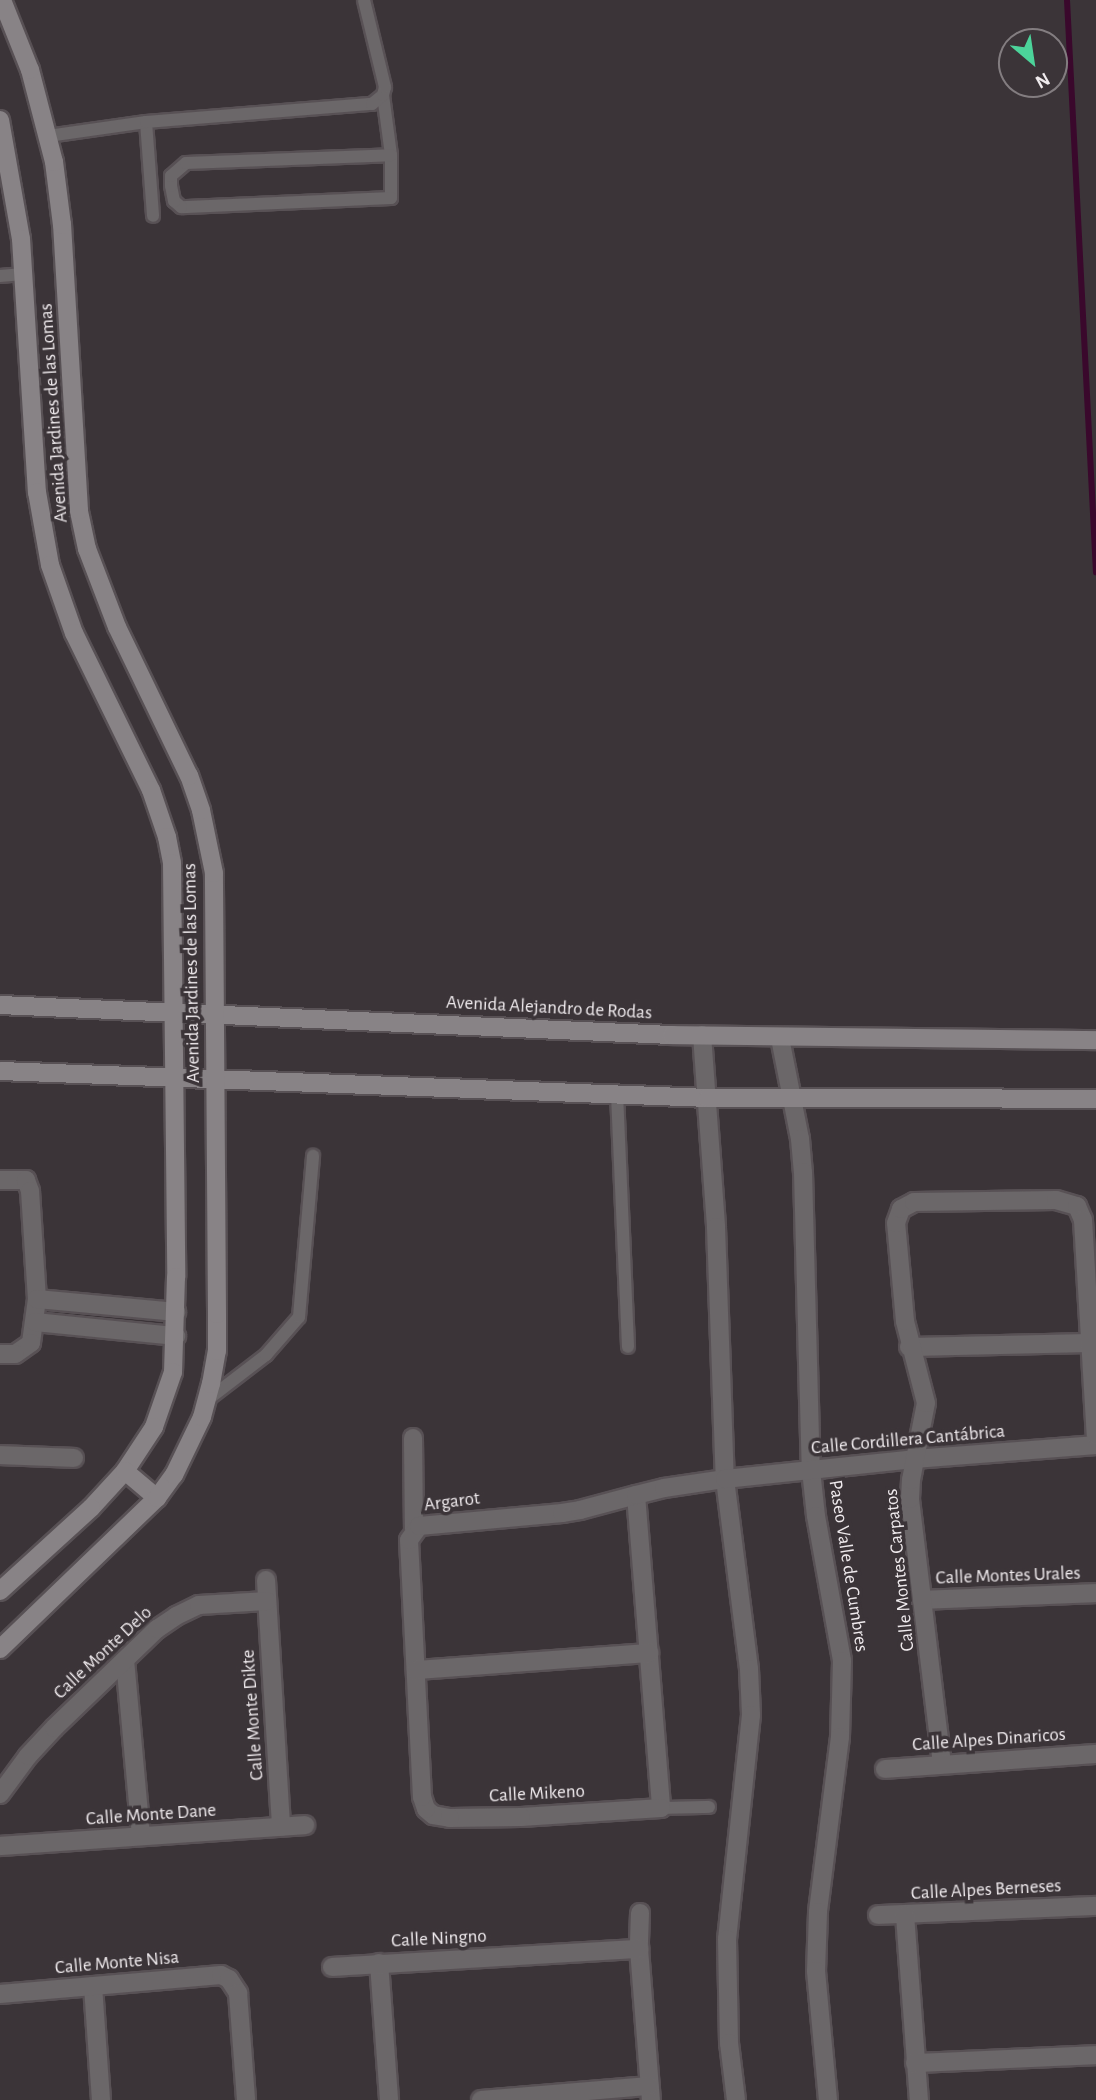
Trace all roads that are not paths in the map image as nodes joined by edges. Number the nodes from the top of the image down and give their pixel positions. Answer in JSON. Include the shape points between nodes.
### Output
{"nodes":[{"id":1,"x":2,"y":0,"type":"edge"},
{"id":2,"x":364,"y":0,"type":"edge"},
{"id":3,"x":383,"y":94,"type":"junction"},
{"id":4,"x":0,"y":120,"type":"edge"},
{"id":5,"x":146,"y":122,"type":"junction"},
{"id":6,"x":48,"y":136,"type":"junction"},
{"id":7,"x":391,"y":155,"type":"junction"},
{"id":8,"x":153,"y":216,"type":"dead end"},
{"id":9,"x":23,"y":274,"type":"junction"},
{"id":10,"x":0,"y":276,"type":"edge"},
{"id":11,"x":0,"y":1005,"type":"edge"},
{"id":12,"x":174,"y":1012,"type":"junction"},
{"id":13,"x":216,"y":1014,"type":"junction"},
{"id":14,"x":702,"y":1035,"type":"junction"},
{"id":15,"x":780,"y":1038,"type":"junction"},
{"id":16,"x":1096,"y":1041,"type":"edge"},
{"id":17,"x":0,"y":1071,"type":"edge"},
{"id":18,"x":174,"y":1078,"type":"junction"},
{"id":19,"x":216,"y":1080,"type":"junction"},
{"id":20,"x":617,"y":1094,"type":"junction"},
{"id":21,"x":708,"y":1098,"type":"junction"},
{"id":22,"x":792,"y":1099,"type":"junction"},
{"id":23,"x":1096,"y":1099,"type":"edge"},
{"id":24,"x":313,"y":1156,"type":"dead end"},
{"id":25,"x":0,"y":1180,"type":"edge"},
{"id":26,"x":37,"y":1299,"type":"junction"},
{"id":27,"x":176,"y":1312,"type":"junction"},
{"id":28,"x":36,"y":1322,"type":"junction"},
{"id":29,"x":176,"y":1336,"type":"junction"},
{"id":30,"x":1091,"y":1343,"type":"junction"},
{"id":31,"x":909,"y":1347,"type":"junction"},
{"id":32,"x":628,"y":1348,"type":"dead end"},
{"id":33,"x":0,"y":1354,"type":"edge"},
{"id":34,"x":206,"y":1401,"type":"junction"},
{"id":35,"x":1096,"y":1436,"type":"edge"},
{"id":36,"x":413,"y":1438,"type":"dead end"},
{"id":37,"x":1096,"y":1445,"type":"edge"},
{"id":38,"x":0,"y":1455,"type":"edge"},
{"id":39,"x":74,"y":1458,"type":"dead end"},
{"id":40,"x":914,"y":1459,"type":"junction"},
{"id":41,"x":811,"y":1470,"type":"junction"},
{"id":42,"x":125,"y":1471,"type":"junction"},
{"id":43,"x":725,"y":1479,"type":"junction"},
{"id":44,"x":636,"y":1495,"type":"junction"},
{"id":45,"x":157,"y":1498,"type":"junction"},
{"id":46,"x":414,"y":1530,"type":"junction"},
{"id":47,"x":266,"y":1580,"type":"dead end"},
{"id":48,"x":0,"y":1591,"type":"edge"},
{"id":49,"x":1096,"y":1593,"type":"edge"},
{"id":50,"x":922,"y":1600,"type":"junction"},
{"id":51,"x":267,"y":1601,"type":"junction"},
{"id":52,"x":0,"y":1648,"type":"edge"},
{"id":53,"x":649,"y":1653,"type":"junction"},
{"id":54,"x":125,"y":1660,"type":"junction"},
{"id":55,"x":416,"y":1670,"type":"junction"},
{"id":56,"x":1096,"y":1754,"type":"edge"},
{"id":57,"x":942,"y":1765,"type":"junction"},
{"id":58,"x":885,"y":1769,"type":"dead end"},
{"id":59,"x":0,"y":1794,"type":"edge"},
{"id":60,"x":423,"y":1802,"type":"joint"},
{"id":61,"x":709,"y":1807,"type":"dead end"},
{"id":62,"x":661,"y":1808,"type":"junction"},
{"id":63,"x":305,"y":1825,"type":"dead end"},
{"id":64,"x":281,"y":1827,"type":"junction"},
{"id":65,"x":141,"y":1835,"type":"junction"},
{"id":66,"x":0,"y":1846,"type":"edge"},
{"id":67,"x":1096,"y":1906,"type":"edge"},
{"id":68,"x":640,"y":1913,"type":"dead end"},
{"id":69,"x":878,"y":1915,"type":"dead end"},
{"id":70,"x":905,"y":1915,"type":"junction"},
{"id":71,"x":639,"y":1949,"type":"junction"},
{"id":72,"x":379,"y":1963,"type":"junction"},
{"id":73,"x":332,"y":1967,"type":"dead end"},
{"id":74,"x":93,"y":1986,"type":"junction"},
{"id":75,"x":0,"y":1994,"type":"edge"},
{"id":76,"x":1096,"y":2055,"type":"edge"},
{"id":77,"x":915,"y":2063,"type":"junction"},
{"id":78,"x":650,"y":2093,"type":"edge"},
{"id":79,"x":101,"y":2100,"type":"edge"},
{"id":80,"x":246,"y":2100,"type":"edge"},
{"id":81,"x":389,"y":2100,"type":"edge"},
{"id":82,"x":481,"y":2100,"type":"edge"},
{"id":83,"x":736,"y":2100,"type":"edge"},
{"id":84,"x":828,"y":2100,"type":"edge"},
{"id":85,"x":919,"y":2100,"type":"edge"}],
"edges":[{"from":1,"to":6,"type":"street","name":"Avenida Jardines de las Lomas","via":[[30,71]]},
{"from":2,"to":3,"type":"lane"},
{"from":3,"to":5,"type":"lane","via":[[377,102],[361,107]]},
{"from":3,"to":7,"type":"lane"},
{"from":4,"to":9,"type":"street","name":"Avenida Jardines de las Lomas","via":[[14,186]]},
{"from":5,"to":6,"type":"lane"},
{"from":5,"to":8,"type":"lane"},
{"from":6,"to":13,"type":"street","name":"Avenida Jardines de las Lomas","via":[[62,225],[79,510],[100,587],[201,810],[214,873]]},
{"from":7,"to":7,"type":"lane","via":[[186,163],[171,176],[171,186],[174,201],[181,207],[391,198]]},
{"from":9,"to":10,"type":"lane"},
{"from":9,"to":12,"type":"street","name":"Avenida Jardines de las Lomas","via":[[42,529],[74,633],[151,790],[167,836],[174,890]]},
{"from":11,"to":12,"type":"street","name":"Avenida Alejandro de Rodas"},
{"from":12,"to":13,"type":"street","name":"Avenida Alejandro de Rodas"},
{"from":12,"to":18,"type":"street","name":"Avenida Jardines de las Lomas"},
{"from":13,"to":14,"type":"street","name":"Avenida Alejandro de Rodas"},
{"from":13,"to":19,"type":"street","name":"Avenida Jardines de las Lomas"},
{"from":14,"to":15,"type":"street","name":"Avenida Alejandro de Rodas"},
{"from":14,"to":21,"type":"street"},
{"from":15,"to":16,"type":"street","name":"Avenida Alejandro de Rodas"},
{"from":15,"to":22,"type":"street","name":"Paseo Valle de Cumbres"},
{"from":17,"to":18,"type":"street"},
{"from":18,"to":19,"type":"street"},
{"from":18,"to":27,"type":"street","name":"Avenida Jardines de las Lomas"},
{"from":19,"to":20,"type":"street"},
{"from":19,"to":34,"type":"street","name":"Avenida Jardines de las Lomas","via":[[217,1350]]},
{"from":20,"to":21,"type":"street"},
{"from":20,"to":32,"type":"lane"},
{"from":21,"to":22,"type":"street"},
{"from":21,"to":43,"type":"street"},
{"from":22,"to":23,"type":"street"},
{"from":22,"to":41,"type":"street","name":"Paseo Valle de Cumbres","via":[[804,1184]]},
{"from":24,"to":34,"type":"lane","via":[[299,1317],[271,1350]]},
{"from":25,"to":26,"type":"street","via":[[26,1181],[30,1191]]},
{"from":26,"to":27,"type":"street"},
{"from":26,"to":28,"type":"street"},
{"from":27,"to":29,"type":"street","name":"Avenida Jardines de las Lomas"},
{"from":28,"to":29,"type":"street"},
{"from":28,"to":33,"type":"street","via":[[31,1343],[15,1354]]},
{"from":29,"to":42,"type":"street","name":"Avenida Jardines de las Lomas","via":[[167,1396],[154,1427]]},
{"from":30,"to":31,"type":"street"},
{"from":30,"to":31,"type":"street","name":"Calle Montes Carpatos","via":[[1083,1220],[1077,1206],[1056,1200],[914,1202],[901,1209],[896,1223]]},
{"from":30,"to":35,"type":"street"},
{"from":31,"to":40,"type":"street","name":"Calle Montes Carpatos","via":[[926,1403]]},
{"from":34,"to":45,"type":"street","name":"Avenida Jardines de las Lomas","via":[[187,1452]]},
{"from":36,"to":46,"type":"street"},
{"from":37,"to":40,"type":"street","name":"Calle Cordillera Cantábrica"},
{"from":38,"to":39,"type":"street"},
{"from":40,"to":41,"type":"street","name":"Calle Cordillera Cantábrica"},
{"from":40,"to":50,"type":"street","name":"Calle Montes Carpatos","via":[[910,1499]]},
{"from":41,"to":43,"type":"street","name":"Calle Cordillera Cantábrica"},
{"from":41,"to":84,"type":"street","name":"Paseo Valle de Cumbres","via":[[837,1622],[843,1692],[836,1785],[818,1912],[816,1971]]},
{"from":42,"to":45,"type":"street"},
{"from":42,"to":48,"type":"street","name":"Avenida Jardines de las Lomas"},
{"from":43,"to":44,"type":"street","name":"Argarot"},
{"from":43,"to":83,"type":"street","via":[[751,1715],[727,1939],[729,2043]]},
{"from":44,"to":46,"type":"street","name":"Argarot","via":[[562,1513],[428,1524]]},
{"from":44,"to":53,"type":"street"},
{"from":45,"to":52,"type":"street","name":"Avenida Jardines de las Lomas"},
{"from":46,"to":55,"type":"street","name":"Argarot","via":[[409,1540]]},
{"from":47,"to":51,"type":"street","name":"Calle Monte Dikte"},
{"from":49,"to":50,"type":"street","name":"Calle Montes Urales"},
{"from":50,"to":57,"type":"street","name":"Calle Montes Carpatos"},
{"from":51,"to":54,"type":"street","name":"Calle Monte Delo","via":[[215,1602],[187,1609],[157,1629]]},
{"from":51,"to":64,"type":"street","name":"Calle Monte Dikte"},
{"from":53,"to":55,"type":"street"},
{"from":53,"to":62,"type":"street"},
{"from":54,"to":59,"type":"street","name":"Calle Monte Delo","via":[[28,1756]]},
{"from":54,"to":65,"type":"street"},
{"from":55,"to":60,"type":"street","name":"Argarot"},
{"from":56,"to":57,"type":"street","name":"Calle Alpes Dinaricos"},
{"from":57,"to":58,"type":"street","name":"Calle Alpes Dinaricos"},
{"from":60,"to":62,"type":"street","name":"Calle Mikeno","via":[[433,1815],[450,1818]]},
{"from":61,"to":62,"type":"lane"},
{"from":63,"to":64,"type":"street","name":"Calle Monte Dane"},
{"from":64,"to":65,"type":"street","name":"Calle Monte Dane"},
{"from":65,"to":66,"type":"street","name":"Calle Monte Dane"},
{"from":67,"to":70,"type":"street","name":"Calle Alpes Berneses"},
{"from":68,"to":71,"type":"street"},
{"from":69,"to":70,"type":"street","name":"Calle Alpes Berneses"},
{"from":70,"to":77,"type":"street"},
{"from":71,"to":72,"type":"street","name":"Calle Ningno"},
{"from":71,"to":78,"type":"street"},
{"from":72,"to":73,"type":"street"},
{"from":72,"to":81,"type":"street","name":"Calle Ningno"},
{"from":74,"to":75,"type":"street","name":"Calle Monte Nisa"},
{"from":74,"to":79,"type":"street"},
{"from":74,"to":80,"type":"street","name":"Calle Monte Nisa","via":[[221,1975],[238,1993]]},
{"from":76,"to":77,"type":"street"},
{"from":77,"to":85,"type":"street"},
{"from":78,"to":82,"type":"street"}]}
